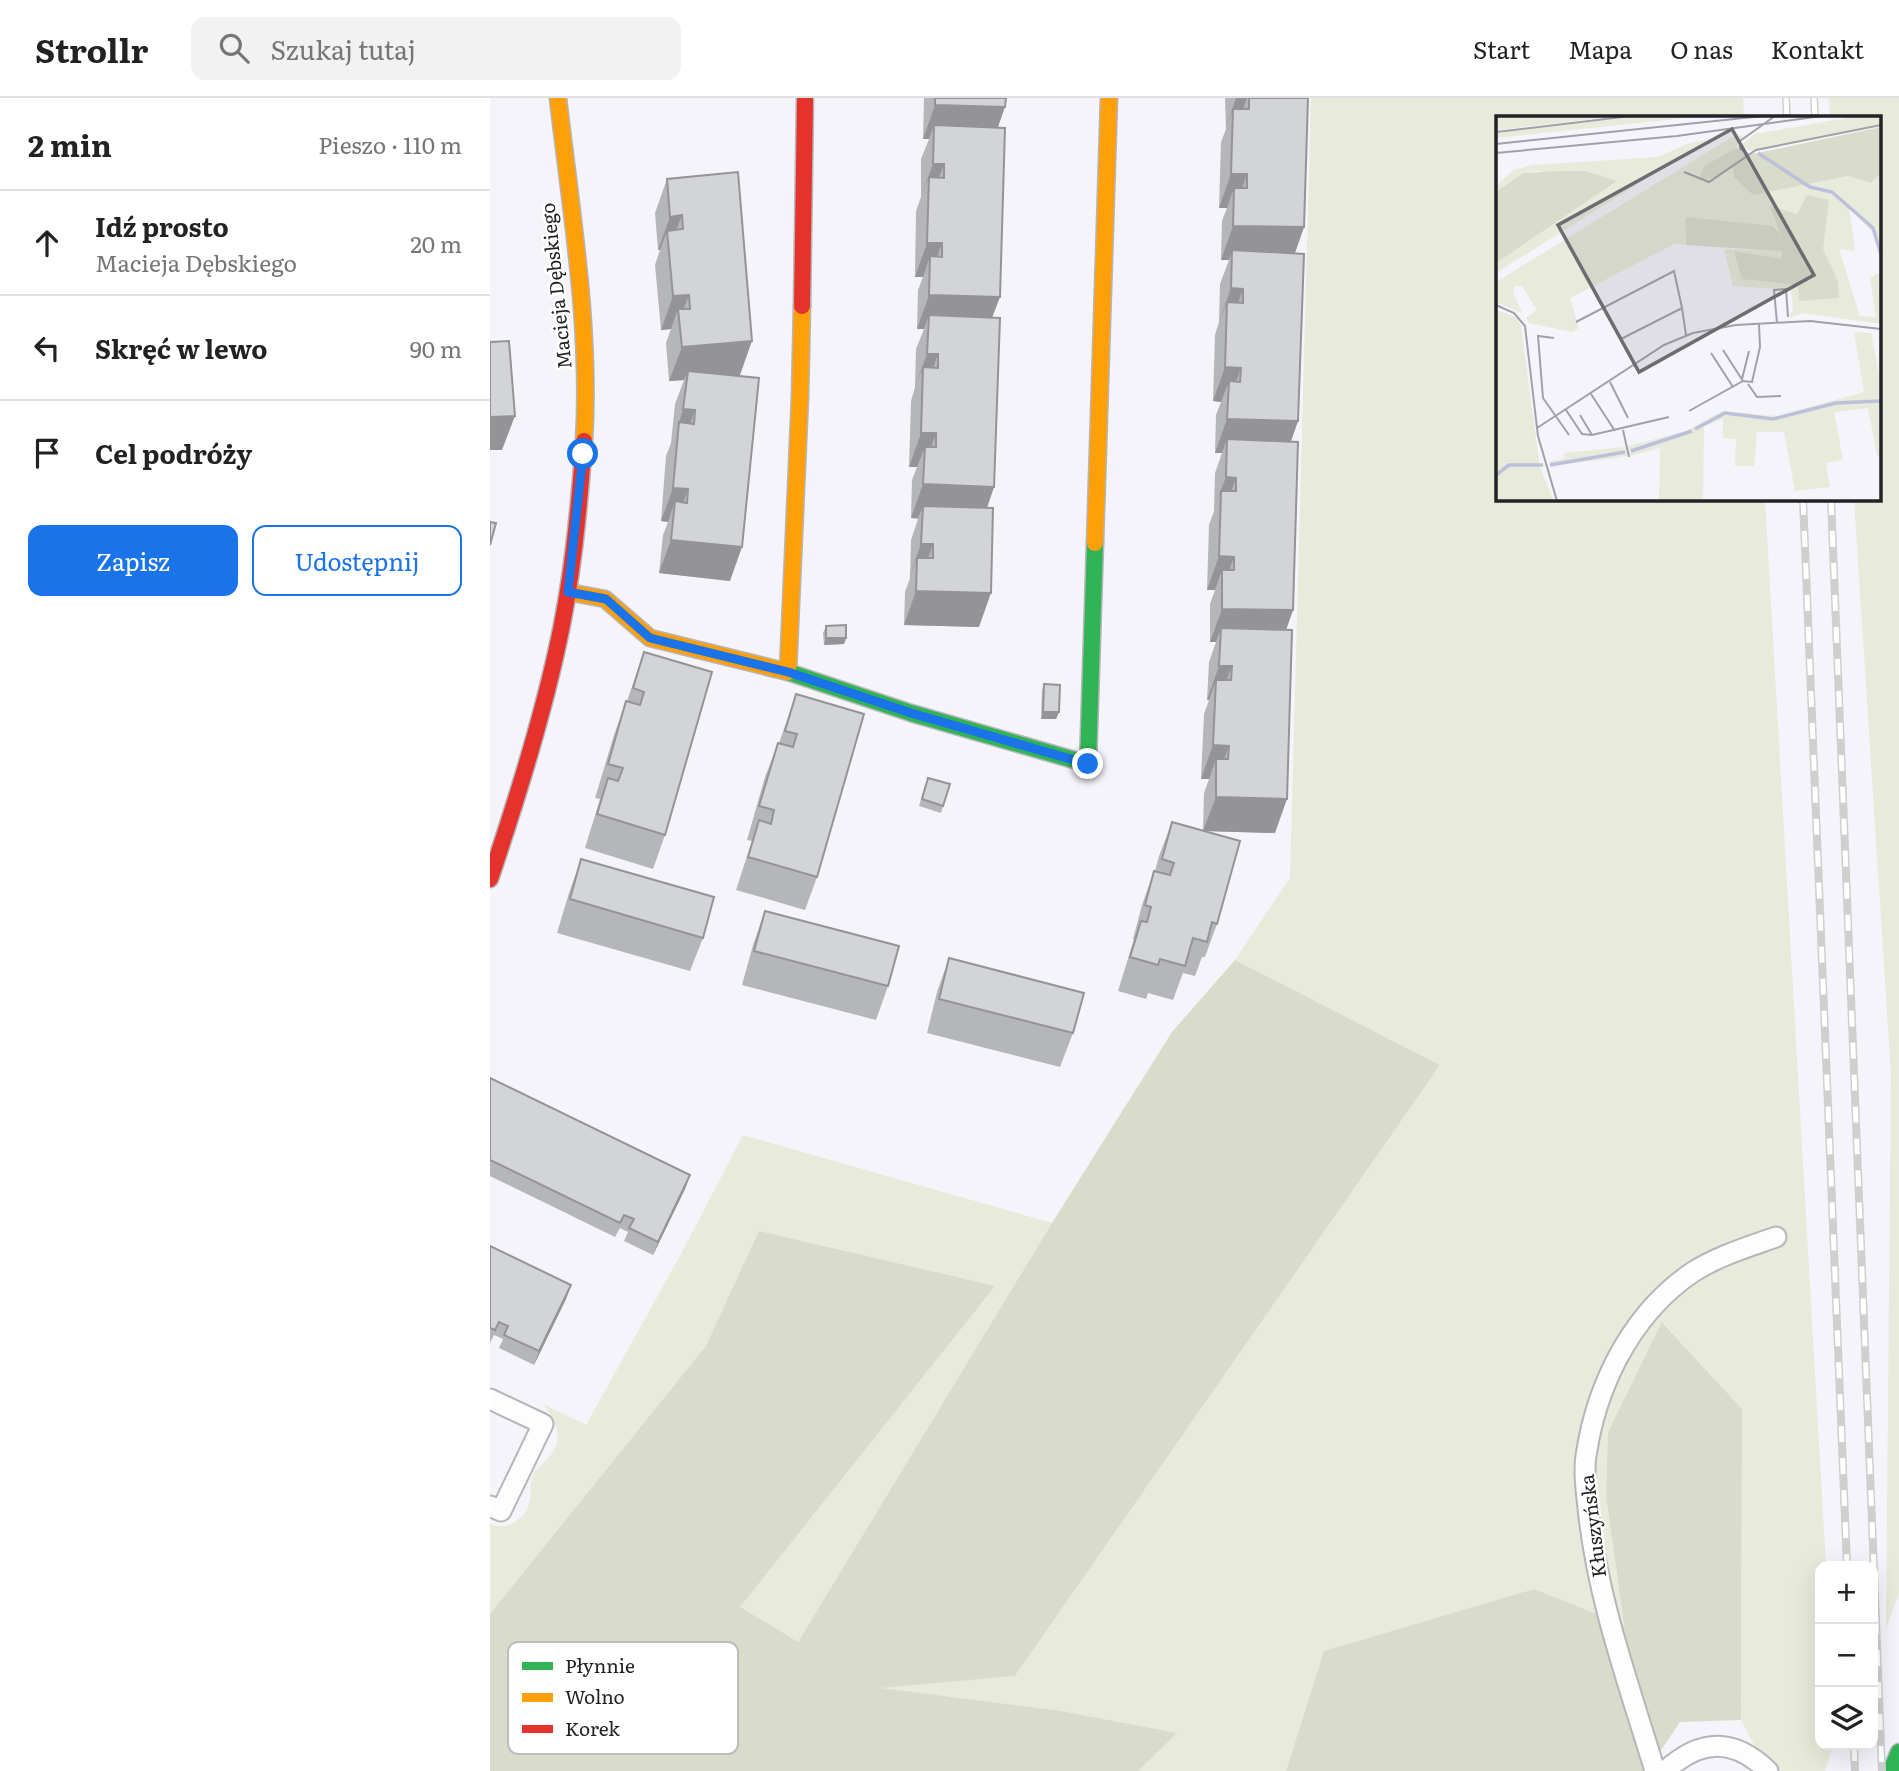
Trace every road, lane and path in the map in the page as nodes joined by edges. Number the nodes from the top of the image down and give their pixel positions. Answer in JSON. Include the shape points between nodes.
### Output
{"nodes":[{"id":1,"x":558,"y":98,"type":"edge"},
{"id":2,"x":1109,"y":98,"type":"edge"},
{"id":3,"x":804,"y":100,"type":"dead end"},
{"id":4,"x":568,"y":592,"type":"junction"},
{"id":5,"x":788,"y":672,"type":"junction"},
{"id":6,"x":490,"y":879,"type":"edge"},
{"id":7,"x":1776,"y":1237,"type":"dead end"},
{"id":8,"x":490,"y":1399,"type":"edge"},
{"id":9,"x":490,"y":1506,"type":"edge"},
{"id":10,"x":1899,"y":1752,"type":"edge"},
{"id":11,"x":1655,"y":1771,"type":"edge"},
{"id":12,"x":1665,"y":1771,"type":"edge"},
{"id":13,"x":1768,"y":1771,"type":"edge"},
{"id":14,"x":1891,"y":1771,"type":"edge"}],
"edges":[{"from":1,"to":4,"type":"main road","name":"Macieja Dębskiego","via":[[584,323],[587,389]]},
{"from":2,"to":5,"type":"main road","via":[[1088,764]]},
{"from":3,"to":5,"type":"main road","via":[[800,397]]},
{"from":4,"to":5,"type":"main road","via":[[606,599],[650,638]]},
{"from":4,"to":6,"type":"main road","name":"Macieja Dębskiego","via":[[517,796]]},
{"from":7,"to":11,"type":"lane","name":"Kłuszyńska","via":[[1692,1273],[1643,1317],[1603,1386],[1586,1452],[1591,1536],[1602,1596]]},
{"from":8,"to":9,"type":"lane","via":[[543,1424],[501,1511]]},
{"from":10,"to":14,"type":"main road"},
{"from":12,"to":13,"type":"lane","via":[[1695,1749],[1717,1746],[1736,1748]]}]}
